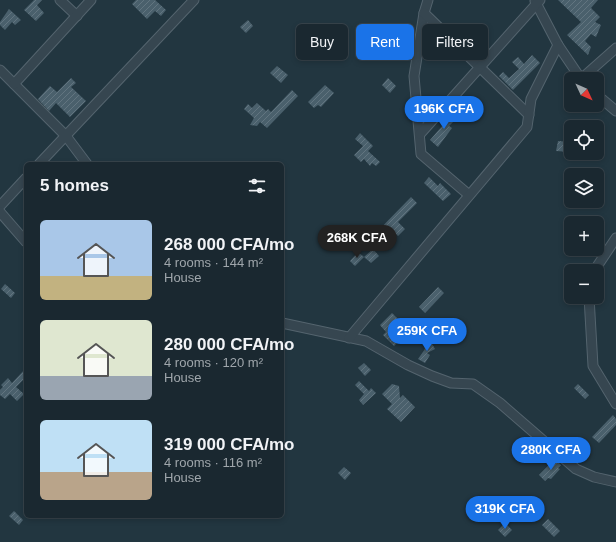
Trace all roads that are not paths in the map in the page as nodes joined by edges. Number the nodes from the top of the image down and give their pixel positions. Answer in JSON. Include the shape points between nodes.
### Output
{"nodes":[{"id":1,"x":60,"y":0,"type":"edge"},
{"id":2,"x":91,"y":0,"type":"edge"},
{"id":3,"x":194,"y":0,"type":"edge"},
{"id":4,"x":428,"y":0,"type":"edge"},
{"id":5,"x":537,"y":2,"type":"edge"},
{"id":6,"x":424,"y":13,"type":"junction"},
{"id":7,"x":77,"y":16,"type":"junction"},
{"id":8,"x":558,"y":45,"type":"junction"},
{"id":9,"x":616,"y":48,"type":"edge"},
{"id":10,"x":479,"y":68,"type":"junction"},
{"id":11,"x":0,"y":70,"type":"edge"},
{"id":12,"x":576,"y":72,"type":"edge"},
{"id":13,"x":589,"y":72,"type":"edge"},
{"id":14,"x":14,"y":84,"type":"junction"},
{"id":15,"x":604,"y":101,"type":"edge"},
{"id":16,"x":616,"y":112,"type":"edge"},
{"id":17,"x":529,"y":115,"type":"junction"},
{"id":18,"x":420,"y":134,"type":"junction"},
{"id":19,"x":66,"y":136,"type":"junction"},
{"id":20,"x":42,"y":162,"type":"edge"},
{"id":21,"x":86,"y":162,"type":"edge"},
{"id":22,"x":24,"y":180,"type":"edge"},
{"id":23,"x":469,"y":195,"type":"junction"},
{"id":24,"x":0,"y":206,"type":"edge"},
{"id":25,"x":0,"y":212,"type":"edge"},
{"id":26,"x":616,"y":238,"type":"edge"},
{"id":27,"x":24,"y":240,"type":"edge"},
{"id":28,"x":599,"y":264,"type":"edge"},
{"id":29,"x":590,"y":304,"type":"edge"},
{"id":30,"x":284,"y":323,"type":"edge"},
{"id":31,"x":349,"y":338,"type":"junction"},
{"id":32,"x":616,"y":404,"type":"edge"},
{"id":33,"x":616,"y":482,"type":"edge"}],
"edges":[{"from":1,"to":7,"type":"street"},
{"from":2,"to":7,"type":"street"},
{"from":3,"to":19,"type":"street"},
{"from":4,"to":6,"type":"street"},
{"from":5,"to":8,"type":"street"},
{"from":5,"to":10,"type":"street"},
{"from":6,"to":10,"type":"street"},
{"from":6,"to":18,"type":"street","via":[[414,76]]},
{"from":7,"to":14,"type":"street"},
{"from":8,"to":12,"type":"street"},
{"from":8,"to":17,"type":"street","via":[[530,99]]},
{"from":9,"to":13,"type":"street"},
{"from":10,"to":17,"type":"street"},
{"from":10,"to":18,"type":"street"},
{"from":11,"to":14,"type":"street"},
{"from":14,"to":19,"type":"street"},
{"from":15,"to":16,"type":"street"},
{"from":17,"to":23,"type":"street","via":[[527,127]]},
{"from":18,"to":23,"type":"street","via":[[421,154]]},
{"from":19,"to":20,"type":"street"},
{"from":19,"to":21,"type":"street"},
{"from":22,"to":24,"type":"street"},
{"from":23,"to":31,"type":"street"},
{"from":25,"to":27,"type":"street"},
{"from":26,"to":28,"type":"street"},
{"from":29,"to":32,"type":"street","via":[[594,366]]},
{"from":30,"to":31,"type":"street"},
{"from":31,"to":33,"type":"street","via":[[366,341],[408,365],[451,384],[473,384],[500,403],[576,469],[594,477]]}]}
